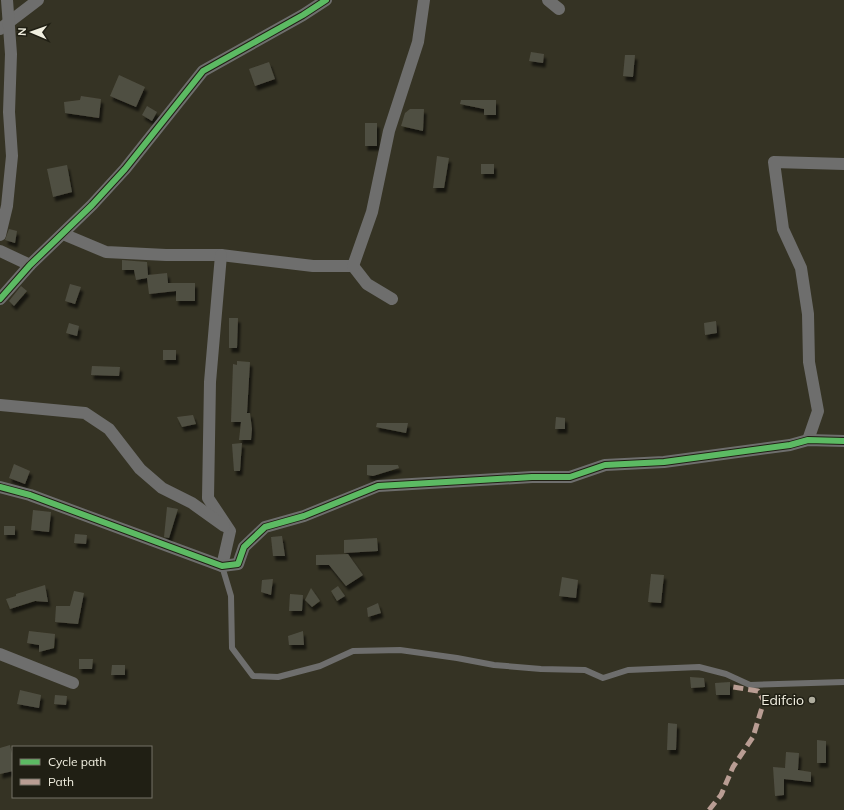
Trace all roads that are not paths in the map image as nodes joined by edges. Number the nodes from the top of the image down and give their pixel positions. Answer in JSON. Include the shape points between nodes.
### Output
{"nodes":[{"id":1,"x":7,"y":0,"type":"edge"},
{"id":2,"x":38,"y":0,"type":"edge"},
{"id":3,"x":326,"y":0,"type":"edge"},
{"id":4,"x":424,"y":0,"type":"edge"},
{"id":5,"x":548,"y":0,"type":"edge"},
{"id":6,"x":559,"y":9,"type":"dead end"},
{"id":7,"x":4,"y":26,"type":"edge"},
{"id":8,"x":844,"y":164,"type":"edge"},
{"id":9,"x":63,"y":234,"type":"junction"},
{"id":10,"x":0,"y":235,"type":"edge"},
{"id":11,"x":0,"y":251,"type":"edge"},
{"id":12,"x":221,"y":255,"type":"junction"},
{"id":13,"x":30,"y":265,"type":"junction"},
{"id":14,"x":353,"y":266,"type":"junction"},
{"id":15,"x":0,"y":299,"type":"edge"},
{"id":16,"x":392,"y":299,"type":"dead end"},
{"id":17,"x":0,"y":405,"type":"edge"},
{"id":18,"x":808,"y":440,"type":"junction"},
{"id":19,"x":844,"y":441,"type":"edge"},
{"id":20,"x":0,"y":487,"type":"edge"},
{"id":21,"x":230,"y":531,"type":"junction"},
{"id":22,"x":222,"y":566,"type":"junction"},
{"id":23,"x":0,"y":654,"type":"edge"},
{"id":24,"x":844,"y":682,"type":"edge"},
{"id":25,"x":73,"y":683,"type":"dead end"}],
"edges":[{"from":1,"to":7,"type":"street"},
{"from":2,"to":7,"type":"street"},
{"from":3,"to":9,"type":"street","via":[[203,71],[126,170]]},
{"from":4,"to":14,"type":"street","via":[[418,42],[389,131],[372,212]]},
{"from":5,"to":6,"type":"street"},
{"from":7,"to":10,"type":"street","via":[[11,54],[9,112],[12,156],[7,206]]},
{"from":8,"to":18,"type":"street","via":[[774,162],[783,230],[801,268],[808,314],[809,362],[818,411]]},
{"from":9,"to":12,"type":"street","via":[[106,252]]},
{"from":9,"to":13,"type":"street"},
{"from":11,"to":13,"type":"street"},
{"from":12,"to":14,"type":"street","via":[[313,266]]},
{"from":12,"to":21,"type":"street","via":[[210,382],[208,498]]},
{"from":13,"to":15,"type":"street"},
{"from":14,"to":16,"type":"street","via":[[367,284]]},
{"from":17,"to":21,"type":"street","via":[[85,413],[109,429],[140,469],[162,488],[192,503]]},
{"from":18,"to":19,"type":"street"},
{"from":18,"to":22,"type":"street","via":[[790,445],[664,462],[605,466],[570,477],[378,486],[304,516],[266,527],[244,546],[238,564]]},
{"from":20,"to":22,"type":"street","via":[[30,495]]},
{"from":21,"to":22,"type":"street"},
{"from":22,"to":24,"type":"lane","via":[[231,596],[232,648],[253,676],[278,677],[320,666],[353,651],[400,650],[494,665],[585,670],[603,678],[628,670],[699,667],[726,674],[750,685]]},
{"from":23,"to":25,"type":"street"}]}
